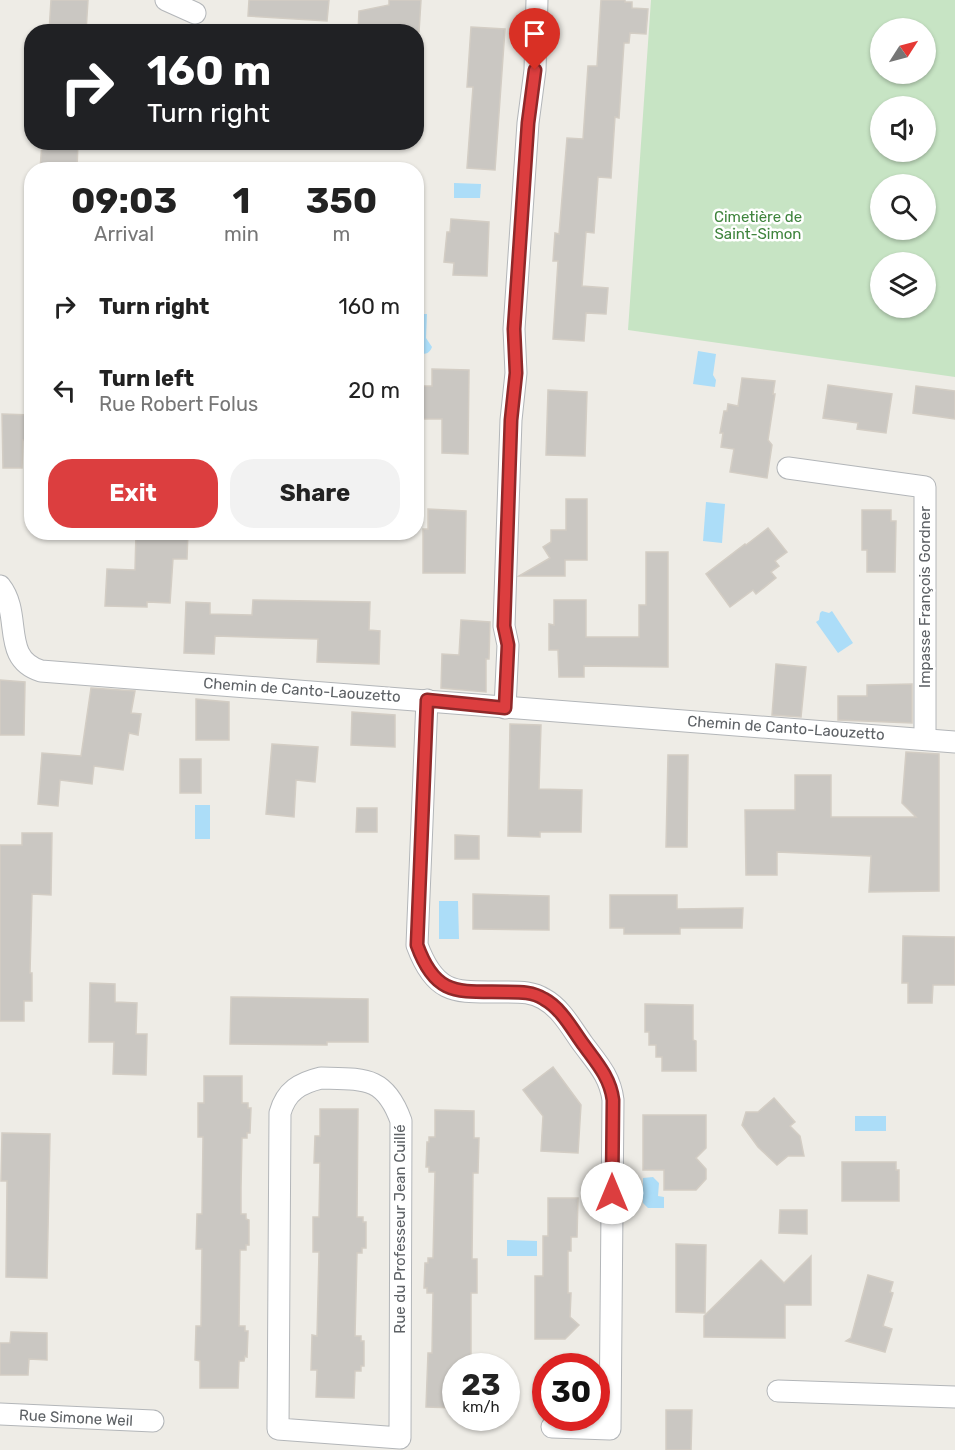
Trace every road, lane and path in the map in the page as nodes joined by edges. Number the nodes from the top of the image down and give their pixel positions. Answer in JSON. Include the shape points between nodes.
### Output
{"nodes":[{"id":1,"x":166,"y":0,"type":"edge"},
{"id":2,"x":537,"y":0,"type":"edge"},
{"id":3,"x":195,"y":13,"type":"dead end"},
{"id":4,"x":788,"y":468,"type":"dead end"},
{"id":5,"x":0,"y":586,"type":"edge"},
{"id":6,"x":427,"y":700,"type":"junction"},
{"id":7,"x":505,"y":708,"type":"junction"},
{"id":8,"x":925,"y":739,"type":"junction"},
{"id":9,"x":955,"y":742,"type":"edge"},
{"id":10,"x":778,"y":1391,"type":"dead end"},
{"id":11,"x":955,"y":1397,"type":"edge"},
{"id":12,"x":0,"y":1414,"type":"edge"},
{"id":13,"x":153,"y":1421,"type":"dead end"},
{"id":14,"x":610,"y":1429,"type":"edge"},
{"id":15,"x":349,"y":1442,"type":"edge"}],
"edges":[{"from":1,"to":3,"type":"street"},
{"from":2,"to":7,"type":"street","via":[[514,329],[516,373],[504,626],[508,645]]},
{"from":4,"to":8,"type":"street","name":"Impasse François Gordner","via":[[925,487]]},
{"from":5,"to":6,"type":"street","name":"Chemin de Canto-Laouzetto","via":[[6,601],[8,642],[14,657],[25,667]]},
{"from":6,"to":7,"type":"street","name":"Chemin de Canto-Laouzetto"},
{"from":6,"to":14,"type":"street","via":[[417,945],[424,966],[438,982],[456,990],[527,992],[544,999],[557,1010],[611,1086]]},
{"from":7,"to":8,"type":"street","name":"Chemin de Canto-Laouzetto"},
{"from":8,"to":9,"type":"street","name":"Chemin de Canto-Laouzetto"},
{"from":10,"to":11,"type":"street"},
{"from":12,"to":13,"type":"street","name":"Rue Simone Weil"},
{"from":15,"to":15,"type":"street","name":"Rue du Professeur Jean Cuillé","via":[[400,1438],[401,1121],[394,1102],[380,1088],[362,1079],[321,1078],[304,1082],[291,1092],[280,1113],[278,1429]]}]}
